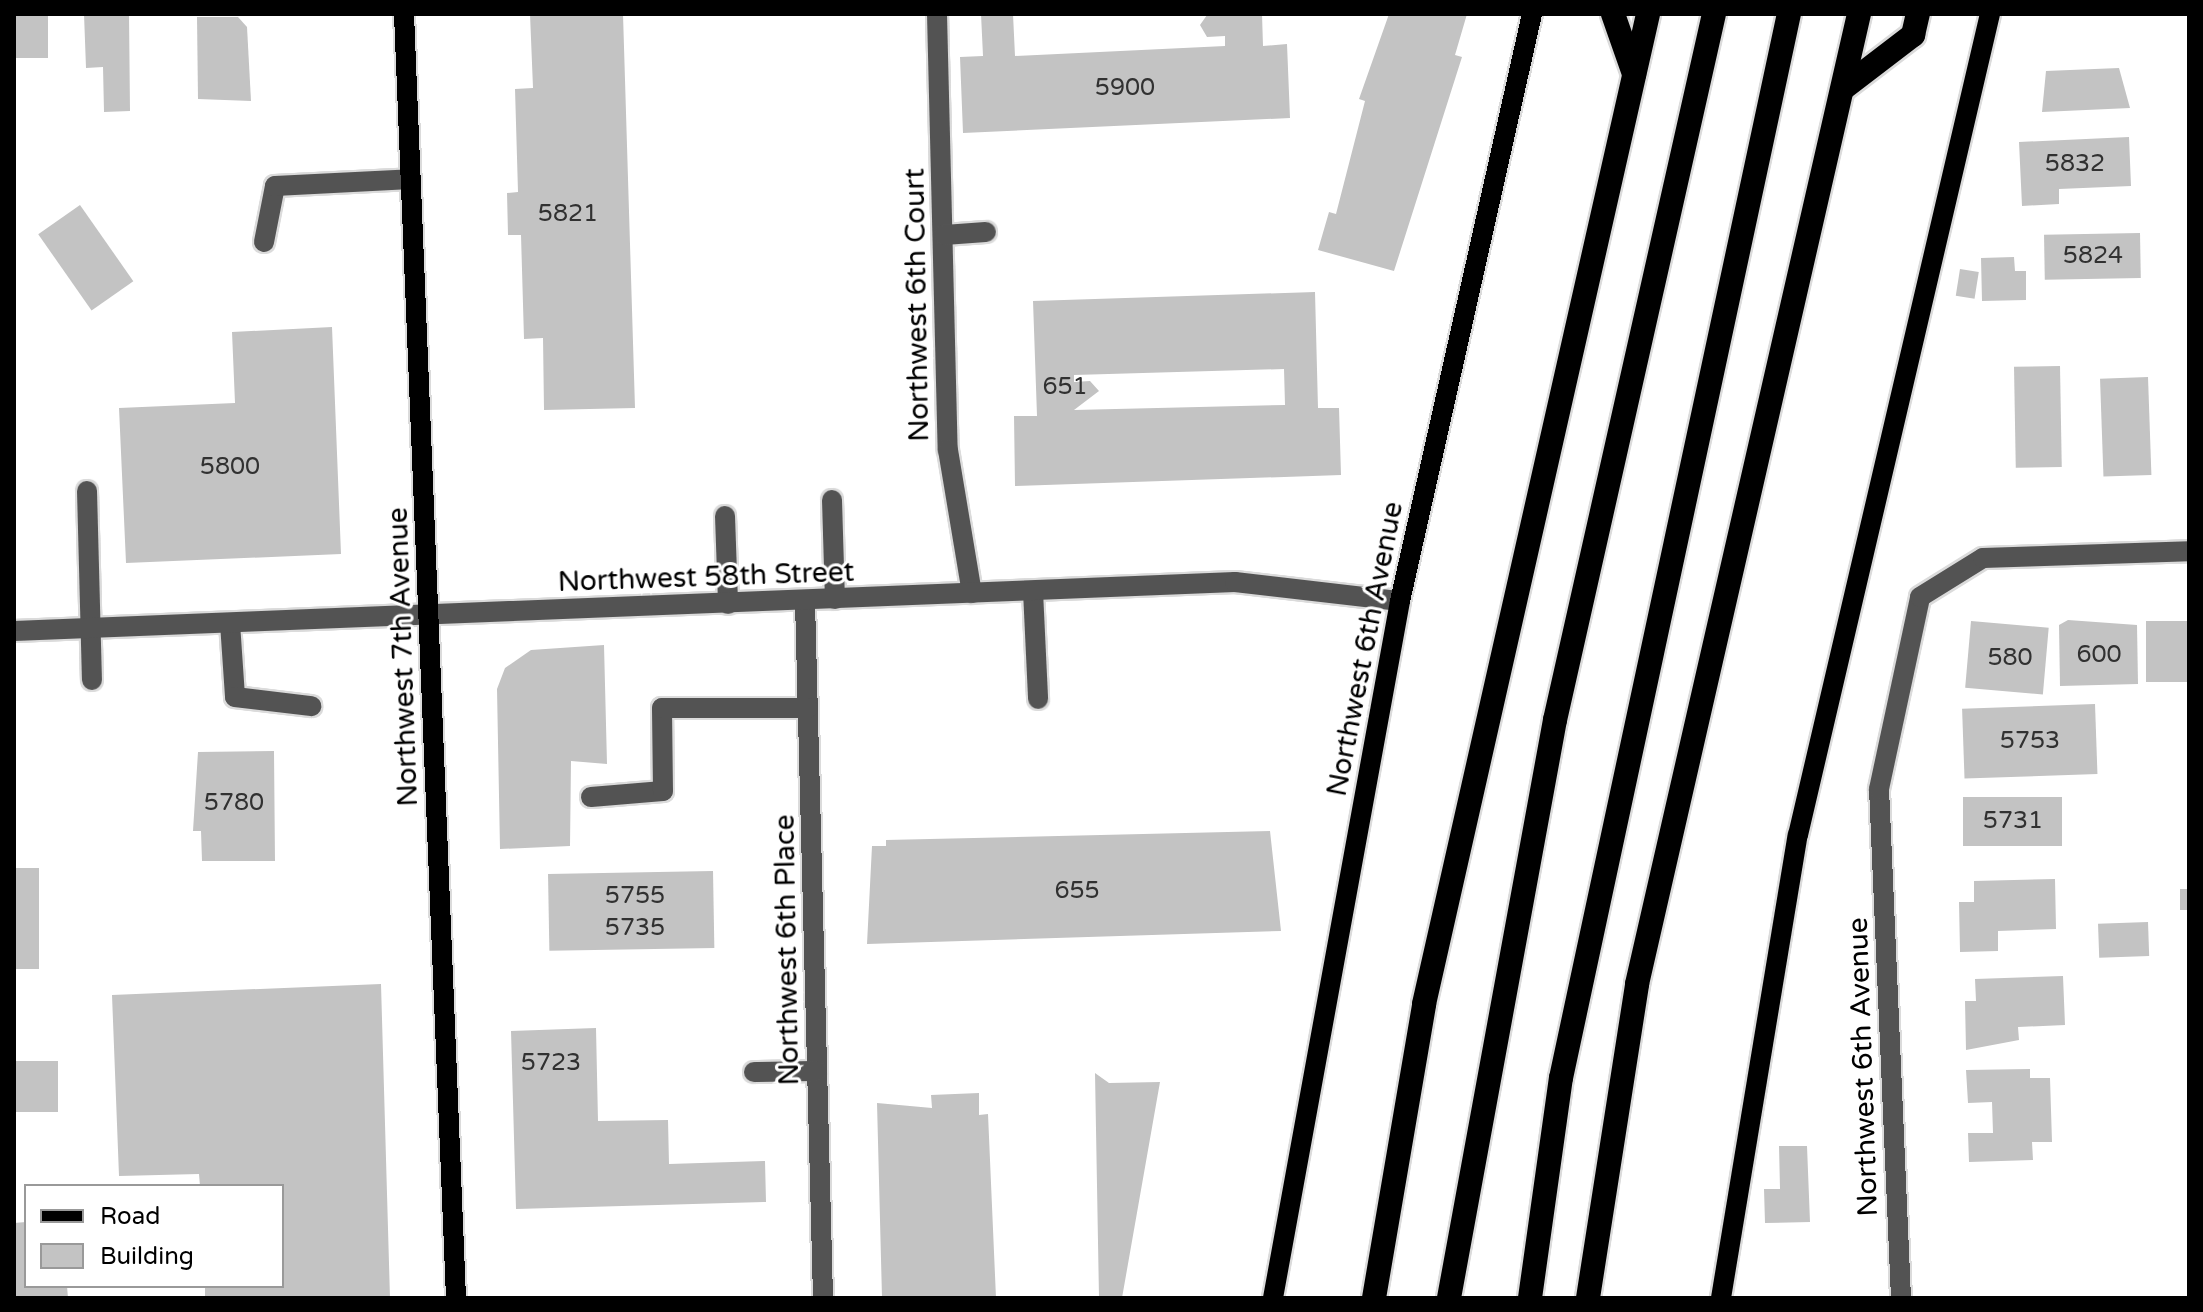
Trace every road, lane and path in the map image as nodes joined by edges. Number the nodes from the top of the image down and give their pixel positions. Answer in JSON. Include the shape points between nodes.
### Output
{"nodes":[{"id":1,"x":404,"y":14,"type":"edge"},
{"id":2,"x":937,"y":14,"type":"edge"},
{"id":3,"x":1532,"y":14,"type":"edge"},
{"id":4,"x":1613,"y":14,"type":"edge"},
{"id":5,"x":1648,"y":14,"type":"edge"},
{"id":6,"x":1714,"y":14,"type":"edge"},
{"id":7,"x":1789,"y":14,"type":"edge"},
{"id":8,"x":1859,"y":14,"type":"edge"},
{"id":9,"x":1918,"y":14,"type":"edge"},
{"id":10,"x":1990,"y":14,"type":"edge"},
{"id":11,"x":1635,"y":76,"type":"junction"},
{"id":12,"x":1845,"y":87,"type":"junction"},
{"id":13,"x":411,"y":179,"type":"junction"},
{"id":14,"x":986,"y":232,"type":"dead end"},
{"id":15,"x":944,"y":235,"type":"junction"},
{"id":16,"x":264,"y":242,"type":"dead end"},
{"id":17,"x":87,"y":491,"type":"dead end"},
{"id":18,"x":832,"y":500,"type":"dead end"},
{"id":19,"x":725,"y":516,"type":"dead end"},
{"id":20,"x":2189,"y":551,"type":"edge"},
{"id":21,"x":1033,"y":591,"type":"junction"},
{"id":22,"x":972,"y":593,"type":"junction"},
{"id":23,"x":835,"y":599,"type":"junction"},
{"id":24,"x":805,"y":601,"type":"junction"},
{"id":25,"x":1400,"y":601,"type":"junction"},
{"id":26,"x":728,"y":604,"type":"junction"},
{"id":27,"x":430,"y":616,"type":"junction"},
{"id":28,"x":230,"y":623,"type":"junction"},
{"id":29,"x":88,"y":629,"type":"junction"},
{"id":30,"x":14,"y":631,"type":"edge"},
{"id":31,"x":92,"y":680,"type":"dead end"},
{"id":32,"x":1038,"y":699,"type":"dead end"},
{"id":33,"x":311,"y":706,"type":"dead end"},
{"id":34,"x":808,"y":708,"type":"junction"},
{"id":35,"x":591,"y":797,"type":"dead end"},
{"id":36,"x":817,"y":1071,"type":"junction"},
{"id":37,"x":754,"y":1072,"type":"dead end"},
{"id":38,"x":456,"y":1298,"type":"edge"},
{"id":39,"x":823,"y":1298,"type":"edge"},
{"id":40,"x":1273,"y":1298,"type":"edge"},
{"id":41,"x":1374,"y":1298,"type":"edge"},
{"id":42,"x":1449,"y":1298,"type":"edge"},
{"id":43,"x":1530,"y":1298,"type":"edge"},
{"id":44,"x":1588,"y":1298,"type":"edge"},
{"id":45,"x":1721,"y":1298,"type":"edge"},
{"id":46,"x":1901,"y":1298,"type":"edge"}],
"edges":[{"from":1,"to":13,"type":"main road","name":"Northwest 7th Avenue"},
{"from":2,"to":15,"type":"street","name":"Northwest 6th Court"},
{"from":3,"to":25,"type":"main road","name":"Northwest 6th Avenue"},
{"from":4,"to":11,"type":"highway"},
{"from":5,"to":11,"type":"highway"},
{"from":6,"to":42,"type":"highway","via":[[1555,720]]},
{"from":7,"to":43,"type":"highway","via":[[1561,1078]]},
{"from":8,"to":12,"type":"highway"},
{"from":9,"to":12,"type":"highway","via":[[1913,35]]},
{"from":10,"to":45,"type":"main road","via":[[1798,835]]},
{"from":11,"to":41,"type":"highway","via":[[1424,1004]]},
{"from":12,"to":44,"type":"highway","via":[[1637,984]]},
{"from":13,"to":16,"type":"street","via":[[275,186]]},
{"from":13,"to":27,"type":"main road","name":"Northwest 7th Avenue"},
{"from":14,"to":15,"type":"street"},
{"from":15,"to":22,"type":"street","name":"Northwest 6th Court","via":[[948,450]]},
{"from":17,"to":29,"type":"street"},
{"from":18,"to":23,"type":"street"},
{"from":19,"to":26,"type":"street"},
{"from":20,"to":46,"type":"street","name":"Northwest 6th Avenue","via":[[1983,558],[1920,597],[1879,789]]},
{"from":21,"to":22,"type":"street","name":"Northwest 58th Street"},
{"from":21,"to":25,"type":"street","name":"Northwest 58th Street","via":[[1235,582]]},
{"from":21,"to":32,"type":"street"},
{"from":22,"to":23,"type":"street","name":"Northwest 58th Street"},
{"from":23,"to":24,"type":"street","name":"Northwest 58th Street"},
{"from":24,"to":26,"type":"street","name":"Northwest 58th Street"},
{"from":24,"to":34,"type":"street","name":"Northwest 6th Place"},
{"from":25,"to":40,"type":"main road","name":"Northwest 6th Avenue"},
{"from":26,"to":27,"type":"street","name":"Northwest 58th Street"},
{"from":27,"to":28,"type":"street","name":"Northwest 58th Street"},
{"from":27,"to":38,"type":"main road","name":"Northwest 7th Avenue"},
{"from":28,"to":29,"type":"street","name":"Northwest 58th Street"},
{"from":28,"to":33,"type":"street","via":[[235,697]]},
{"from":29,"to":30,"type":"street","name":"Northwest 58th Street"},
{"from":29,"to":31,"type":"street"},
{"from":34,"to":35,"type":"street","via":[[662,708],[663,791]]},
{"from":34,"to":36,"type":"street","name":"Northwest 6th Place"},
{"from":36,"to":37,"type":"street"},
{"from":36,"to":39,"type":"street","name":"Northwest 6th Place"}]}
